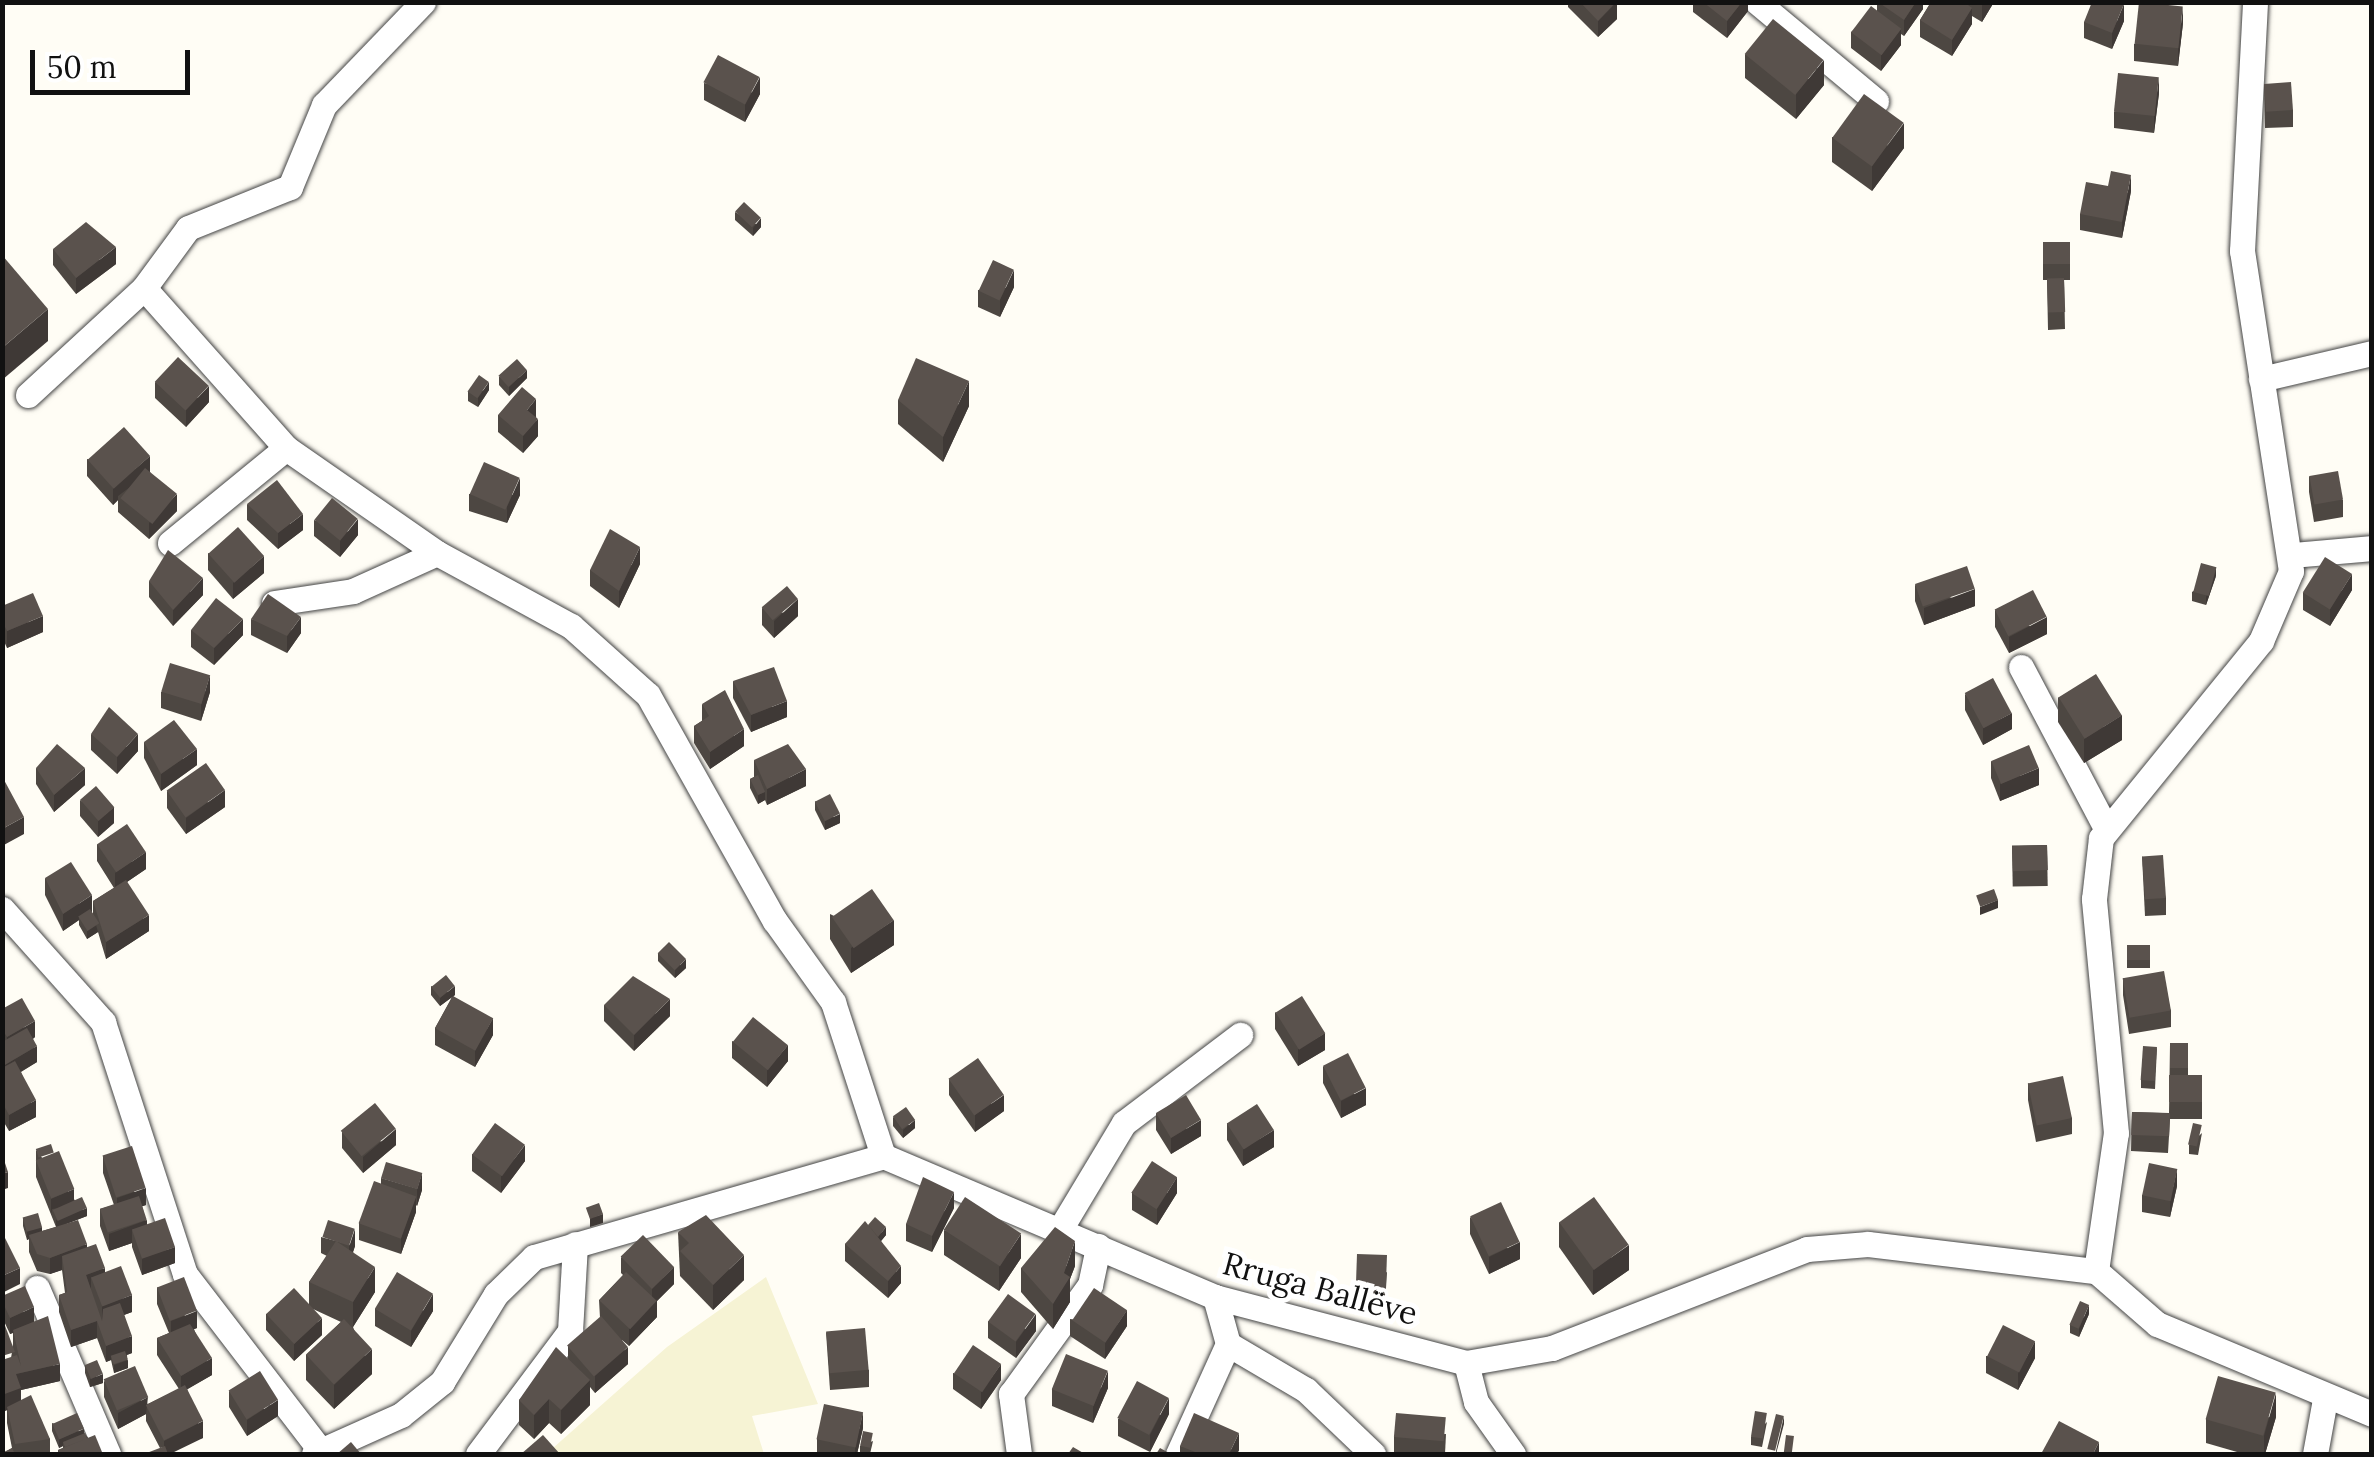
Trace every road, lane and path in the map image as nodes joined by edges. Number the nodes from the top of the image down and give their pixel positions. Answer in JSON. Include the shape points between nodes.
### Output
{"nodes":[{"id":1,"x":423,"y":2,"type":"edge"},
{"id":2,"x":1757,"y":2,"type":"edge"},
{"id":3,"x":2255,"y":2,"type":"edge"},
{"id":4,"x":1876,"y":101,"type":"edge"},
{"id":5,"x":144,"y":288,"type":"junction"},
{"id":6,"x":2372,"y":354,"type":"edge"},
{"id":7,"x":2261,"y":379,"type":"junction"},
{"id":8,"x":28,"y":395,"type":"dead end"},
{"id":9,"x":286,"y":448,"type":"junction"},
{"id":10,"x":170,"y":543,"type":"dead end"},
{"id":11,"x":2372,"y":548,"type":"edge"},
{"id":12,"x":437,"y":554,"type":"junction"},
{"id":13,"x":2292,"y":555,"type":"junction"},
{"id":14,"x":274,"y":603,"type":"edge"},
{"id":15,"x":2022,"y":667,"type":"dead end"},
{"id":16,"x":2106,"y":826,"type":"junction"},
{"id":17,"x":2,"y":909,"type":"edge"},
{"id":18,"x":1240,"y":1036,"type":"dead end"},
{"id":19,"x":883,"y":1156,"type":"junction"},
{"id":20,"x":1062,"y":1226,"type":"junction"},
{"id":21,"x":574,"y":1244,"type":"junction"},
{"id":22,"x":1098,"y":1246,"type":"junction"},
{"id":23,"x":2096,"y":1271,"type":"junction"},
{"id":24,"x":37,"y":1288,"type":"dead end"},
{"id":25,"x":1215,"y":1297,"type":"junction"},
{"id":26,"x":1228,"y":1344,"type":"junction"},
{"id":27,"x":1466,"y":1362,"type":"junction"},
{"id":28,"x":2325,"y":1400,"type":"junction"},
{"id":29,"x":2372,"y":1414,"type":"edge"},
{"id":30,"x":318,"y":1453,"type":"edge"},
{"id":31,"x":108,"y":1454,"type":"edge"},
{"id":32,"x":478,"y":1454,"type":"edge"},
{"id":33,"x":1020,"y":1454,"type":"edge"},
{"id":34,"x":1178,"y":1454,"type":"edge"},
{"id":35,"x":1372,"y":1454,"type":"edge"},
{"id":36,"x":1513,"y":1454,"type":"edge"},
{"id":37,"x":2314,"y":1454,"type":"edge"}],
"edges":[{"from":1,"to":5,"type":"street","via":[[324,105],[290,187],[202,218]]},
{"from":2,"to":4,"type":"street"},
{"from":3,"to":7,"type":"street","via":[[2242,251]]},
{"from":5,"to":8,"type":"street"},
{"from":5,"to":9,"type":"street"},
{"from":6,"to":7,"type":"street"},
{"from":7,"to":13,"type":"street"},
{"from":9,"to":10,"type":"street"},
{"from":9,"to":12,"type":"street"},
{"from":11,"to":13,"type":"street"},
{"from":12,"to":14,"type":"street","via":[[354,590]]},
{"from":12,"to":19,"type":"street","via":[[571,626],[648,695],[774,922],[833,1002]]},
{"from":13,"to":16,"type":"street","via":[[2287,590],[2261,641]]},
{"from":15,"to":16,"type":"street"},
{"from":16,"to":23,"type":"street","via":[[2094,899],[2116,1133]]},
{"from":17,"to":30,"type":"street","via":[[103,1022],[185,1274]]},
{"from":18,"to":20,"type":"street","via":[[1124,1123]]},
{"from":19,"to":20,"type":"street","name":"Rruga Ballëve"},
{"from":19,"to":21,"type":"street"},
{"from":20,"to":22,"type":"street","name":"Rruga Ballëve"},
{"from":21,"to":30,"type":"street","via":[[534,1256],[496,1294],[424,1398]]},
{"from":21,"to":32,"type":"street","via":[[570,1331]]},
{"from":22,"to":25,"type":"street","name":"Rruga Ballëve"},
{"from":22,"to":33,"type":"street","via":[[1090,1285],[1012,1394]]},
{"from":23,"to":27,"type":"street","name":"Rruga Ballëve","via":[[1838,1243],[1552,1348]]},
{"from":23,"to":28,"type":"street","via":[[2156,1324]]},
{"from":24,"to":31,"type":"street"},
{"from":25,"to":26,"type":"street"},
{"from":25,"to":27,"type":"street","name":"Rruga Ballëve"},
{"from":26,"to":34,"type":"street"},
{"from":26,"to":35,"type":"street","via":[[1306,1390]]},
{"from":27,"to":36,"type":"street","via":[[1476,1402]]},
{"from":28,"to":29,"type":"street"},
{"from":28,"to":37,"type":"street"}]}
